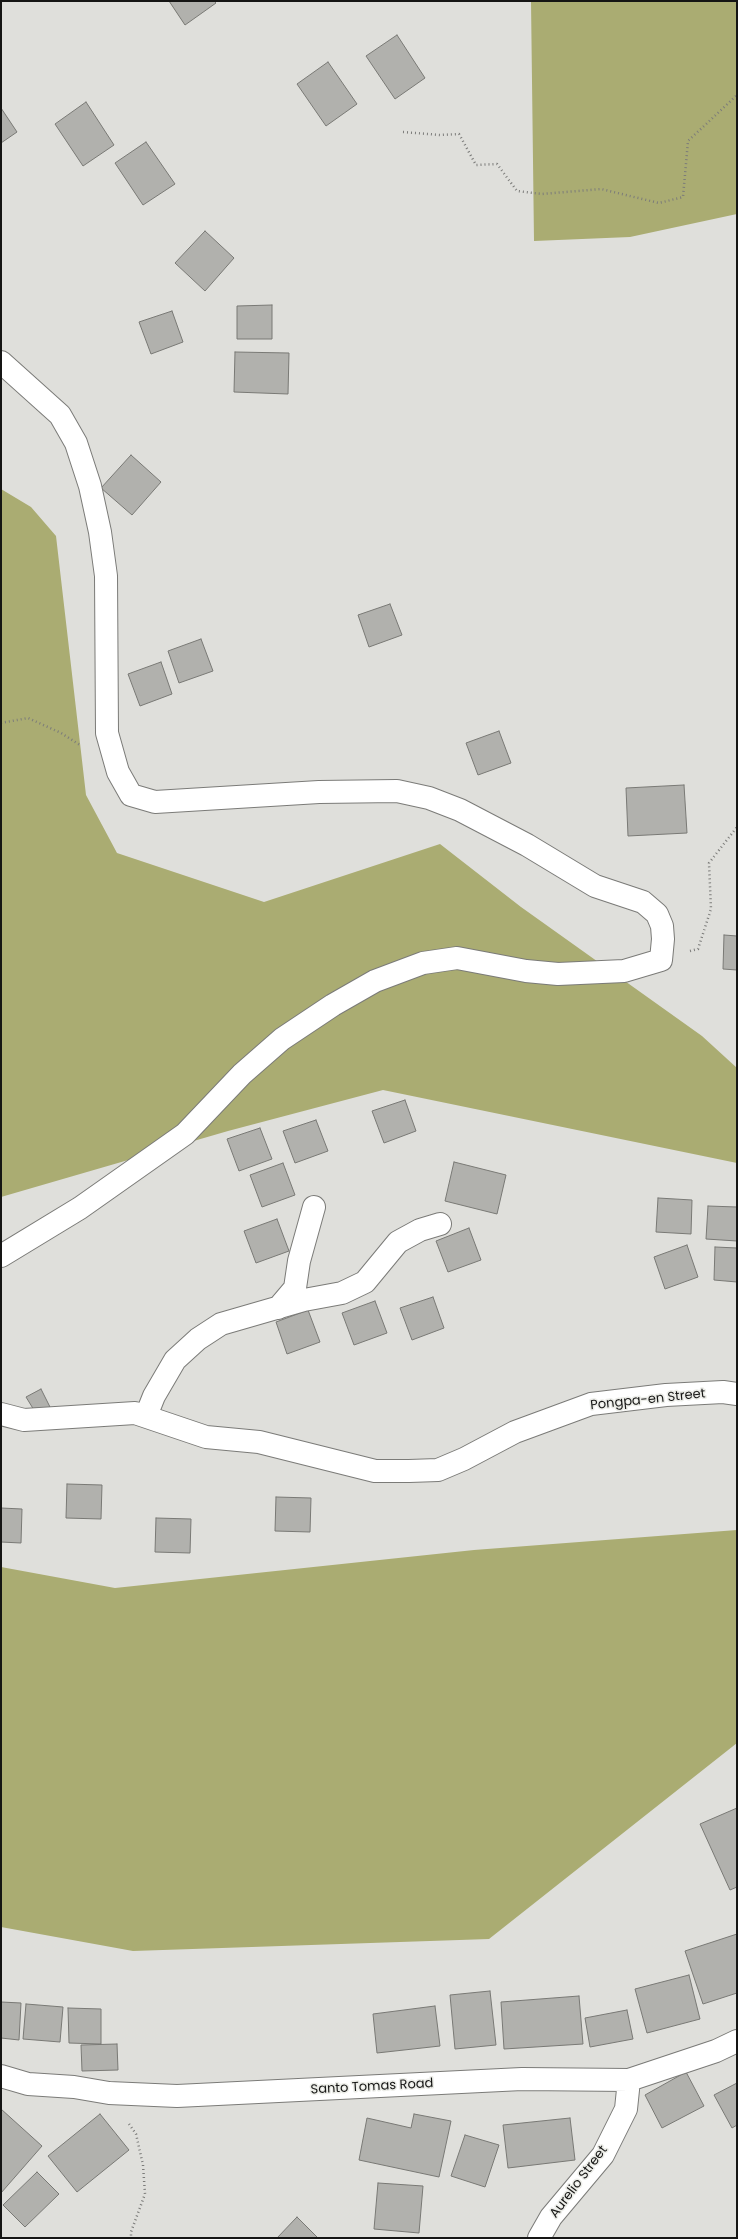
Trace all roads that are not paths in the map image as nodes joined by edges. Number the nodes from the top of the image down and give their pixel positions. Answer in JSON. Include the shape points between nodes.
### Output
{"nodes":[{"id":1,"x":1,"y":362,"type":"edge"},
{"id":2,"x":314,"y":1206,"type":"dead end"},
{"id":3,"x":440,"y":1224,"type":"dead end"},
{"id":4,"x":1,"y":1256,"type":"edge"},
{"id":5,"x":278,"y":1308,"type":"junction"},
{"id":6,"x":737,"y":1394,"type":"edge"},
{"id":7,"x":1,"y":1414,"type":"edge"},
{"id":8,"x":146,"y":1416,"type":"junction"},
{"id":9,"x":737,"y":2041,"type":"edge"},
{"id":10,"x":1,"y":2076,"type":"edge"},
{"id":11,"x":629,"y":2080,"type":"junction"},
{"id":12,"x":539,"y":2238,"type":"edge"}],
"edges":[{"from":1,"to":4,"type":"street","via":[[60,415],[76,443],[90,486],[106,576],[107,733],[118,772],[131,795],[155,802],[319,792],[389,791],[429,798],[460,810],[528,845],[595,886],[650,906],[662,926],[663,950],[661,960],[624,971],[558,974],[526,971],[457,958],[422,963],[375,980],[282,1039],[242,1074],[186,1134],[80,1208]]},
{"from":2,"to":5,"type":"street","via":[[295,1288]]},
{"from":3,"to":5,"type":"street","via":[[420,1230],[398,1242],[364,1282],[342,1293]]},
{"from":5,"to":8,"type":"street","via":[[221,1324],[198,1339],[175,1360],[154,1396]]},
{"from":6,"to":8,"type":"street","name":"Pongpa-en Street","via":[[723,1392],[666,1395],[591,1404],[515,1432],[438,1470],[375,1471],[259,1442],[206,1437]]},
{"from":7,"to":8,"type":"street","name":"Pongpa-en Street","via":[[24,1420],[71,1419],[123,1413]]},
{"from":9,"to":11,"type":"street","name":"Santo Tomas Road","via":[[716,2051]]},
{"from":10,"to":11,"type":"street","name":"Santo Tomas Road","via":[[28,2084],[74,2087],[109,2093],[177,2096],[522,2079]]},
{"from":11,"to":12,"type":"street","name":"Aurelio Street","via":[[626,2109],[603,2155],[551,2217]]}]}
